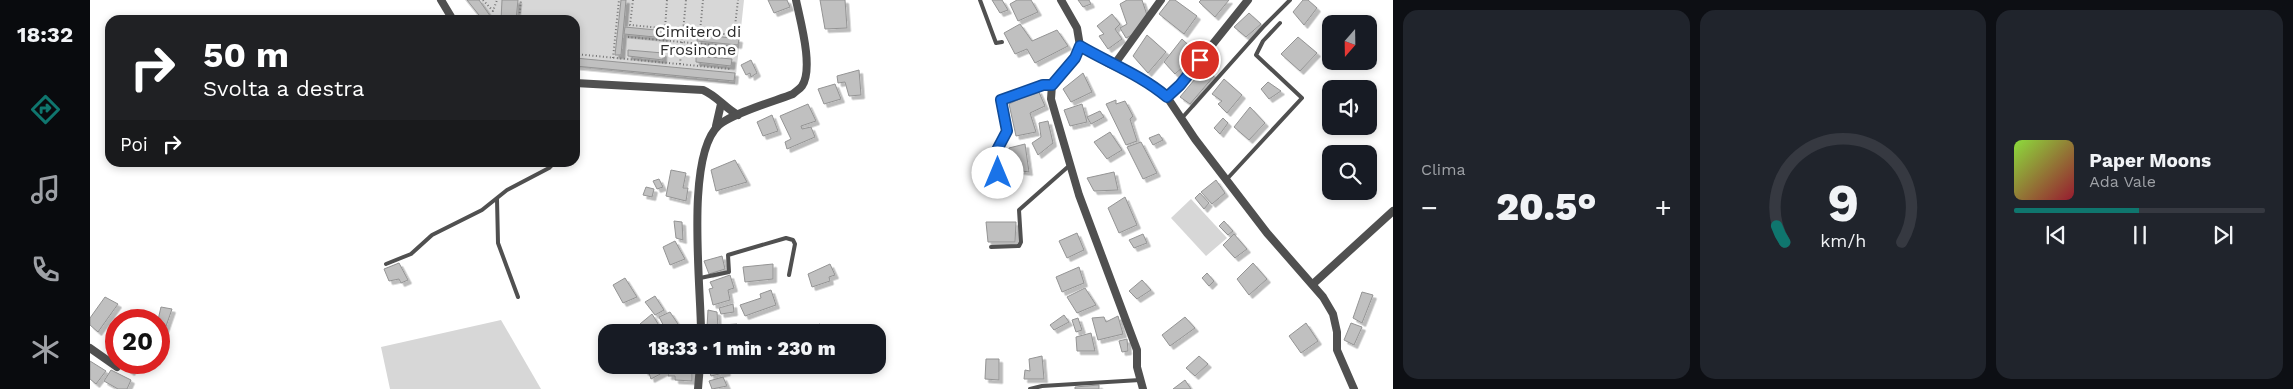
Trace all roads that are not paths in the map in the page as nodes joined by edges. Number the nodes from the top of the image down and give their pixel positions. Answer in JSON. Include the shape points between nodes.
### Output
{"nodes":[{"id":1,"x":441,"y":0,"type":"edge"},
{"id":2,"x":796,"y":0,"type":"edge"},
{"id":3,"x":980,"y":0,"type":"edge"},
{"id":4,"x":1061,"y":0,"type":"edge"},
{"id":5,"x":1161,"y":0,"type":"edge"},
{"id":6,"x":1248,"y":0,"type":"edge"},
{"id":7,"x":1290,"y":0,"type":"edge"},
{"id":8,"x":450,"y":15,"type":"edge"},
{"id":9,"x":1280,"y":23,"type":"dead end"},
{"id":10,"x":1002,"y":42,"type":"dead end"},
{"id":11,"x":1080,"y":46,"type":"junction"},
{"id":12,"x":1114,"y":66,"type":"junction"},
{"id":13,"x":580,"y":83,"type":"edge"},
{"id":14,"x":1052,"y":85,"type":"junction"},
{"id":15,"x":1167,"y":97,"type":"junction"},
{"id":16,"x":721,"y":104,"type":"junction"},
{"id":17,"x":738,"y":115,"type":"junction"},
{"id":18,"x":1182,"y":119,"type":"junction"},
{"id":19,"x":715,"y":129,"type":"junction"},
{"id":20,"x":1070,"y":165,"type":"junction"},
{"id":21,"x":550,"y":167,"type":"edge"},
{"id":22,"x":998,"y":173,"type":"dead end"},
{"id":23,"x":1227,"y":179,"type":"junction"},
{"id":24,"x":497,"y":200,"type":"junction"},
{"id":25,"x":1393,"y":210,"type":"edge"},
{"id":26,"x":991,"y":247,"type":"dead end"},
{"id":27,"x":386,"y":264,"type":"dead end"},
{"id":28,"x":789,"y":275,"type":"dead end"},
{"id":29,"x":700,"y":278,"type":"junction"},
{"id":30,"x":1313,"y":284,"type":"junction"},
{"id":31,"x":518,"y":297,"type":"dead end"},
{"id":32,"x":701,"y":324,"type":"edge"},
{"id":33,"x":90,"y":348,"type":"edge"},
{"id":34,"x":105,"y":359,"type":"edge"},
{"id":35,"x":699,"y":374,"type":"edge"},
{"id":36,"x":1140,"y":380,"type":"junction"},
{"id":37,"x":698,"y":389,"type":"edge"},
{"id":38,"x":1030,"y":389,"type":"edge"},
{"id":39,"x":1143,"y":389,"type":"edge"},
{"id":40,"x":1354,"y":389,"type":"edge"}],
"edges":[{"from":1,"to":8,"type":"street"},
{"from":2,"to":17,"type":"street","via":[[806,55],[802,86],[793,94]]},
{"from":3,"to":10,"type":"lane","via":[[996,43]]},
{"from":4,"to":11,"type":"street","via":[[1077,28]]},
{"from":5,"to":12,"type":"street"},
{"from":6,"to":15,"type":"street"},
{"from":7,"to":18,"type":"lane"},
{"from":9,"to":23,"type":"lane","via":[[1263,41],[1256,56],[1302,98]]},
{"from":11,"to":12,"type":"street"},
{"from":11,"to":14,"type":"street","via":[[1075,58]]},
{"from":12,"to":15,"type":"street","via":[[1149,82]]},
{"from":13,"to":16,"type":"street","via":[[703,90],[713,94]]},
{"from":14,"to":20,"type":"street","via":[[1051,99]]},
{"from":14,"to":22,"type":"lane","via":[[1043,85],[1001,100],[1007,131],[997,150]]},
{"from":15,"to":18,"type":"street"},
{"from":16,"to":17,"type":"street"},
{"from":16,"to":19,"type":"street"},
{"from":17,"to":19,"type":"street"},
{"from":18,"to":23,"type":"street"},
{"from":19,"to":29,"type":"street","via":[[703,152],[699,172]]},
{"from":20,"to":26,"type":"lane","via":[[1019,210],[1019,246]]},
{"from":20,"to":36,"type":"street","via":[[1099,252],[1133,337]]},
{"from":21,"to":24,"type":"lane","via":[[507,190]]},
{"from":23,"to":30,"type":"street","via":[[1287,257]]},
{"from":24,"to":27,"type":"lane","via":[[432,235],[411,254]]},
{"from":24,"to":31,"type":"lane","via":[[498,243]]},
{"from":25,"to":30,"type":"street"},
{"from":28,"to":29,"type":"lane","via":[[795,244],[794,240],[786,238],[728,255],[729,272]]},
{"from":29,"to":32,"type":"street"},
{"from":30,"to":40,"type":"street","via":[[1333,314],[1338,350]]},
{"from":33,"to":34,"type":"street"},
{"from":35,"to":37,"type":"street"},
{"from":36,"to":38,"type":"lane"},
{"from":36,"to":39,"type":"street"}]}
